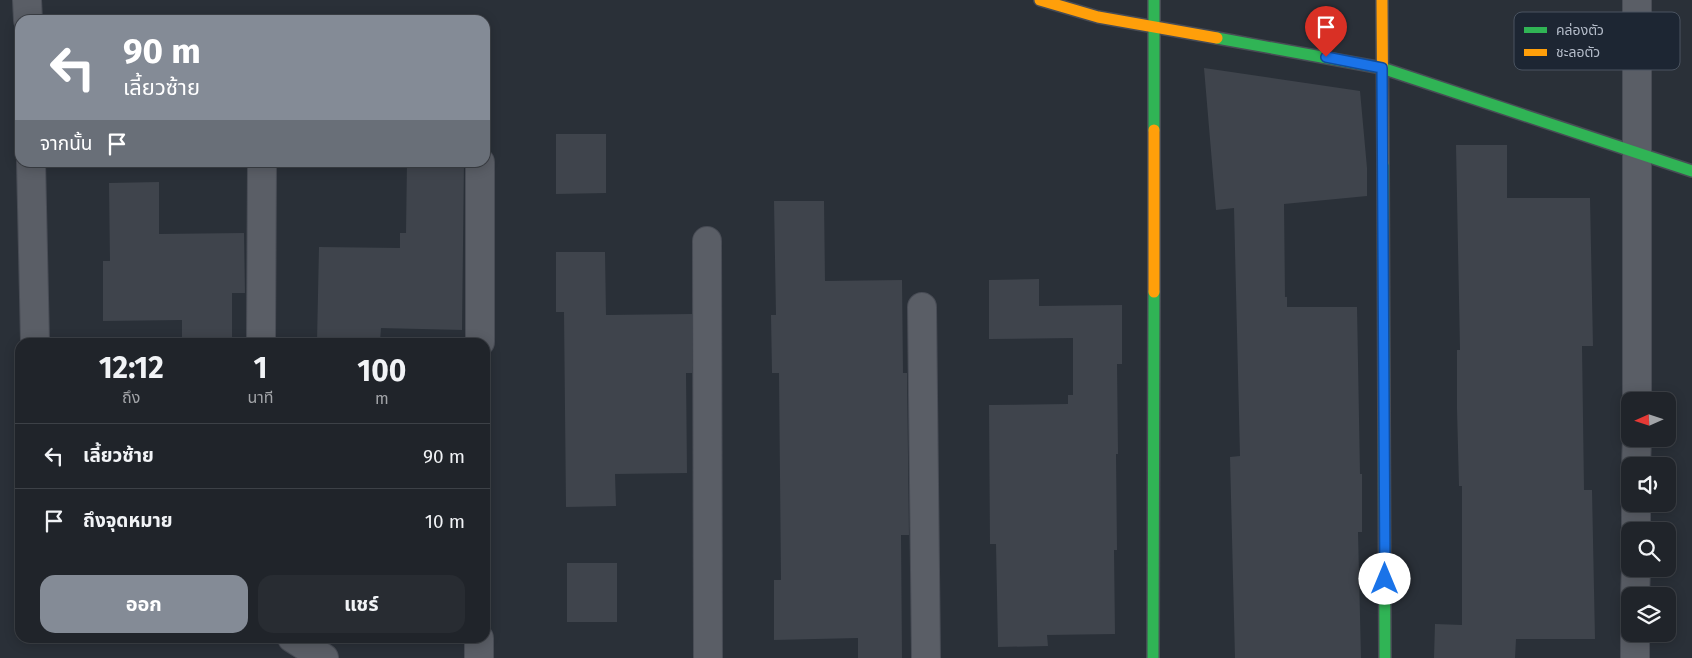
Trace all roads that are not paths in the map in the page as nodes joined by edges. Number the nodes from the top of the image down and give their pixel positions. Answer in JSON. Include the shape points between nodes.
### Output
{"nodes":[{"id":1,"x":27,"y":0,"type":"edge"},
{"id":2,"x":1040,"y":0,"type":"edge"},
{"id":3,"x":1154,"y":0,"type":"edge"},
{"id":4,"x":1382,"y":0,"type":"edge"},
{"id":5,"x":28,"y":15,"type":"edge"},
{"id":6,"x":1154,"y":27,"type":"junction"},
{"id":7,"x":1382,"y":68,"type":"junction"},
{"id":8,"x":1637,"y":70,"type":"edge"},
{"id":9,"x":1638,"y":153,"type":"junction"},
{"id":10,"x":31,"y":167,"type":"edge"},
{"id":11,"x":262,"y":167,"type":"edge"},
{"id":12,"x":480,"y":167,"type":"edge"},
{"id":13,"x":1692,"y":171,"type":"edge"},
{"id":14,"x":707,"y":241,"type":"dead end"},
{"id":15,"x":922,"y":307,"type":"dead end"},
{"id":16,"x":35,"y":338,"type":"edge"},
{"id":17,"x":262,"y":338,"type":"edge"},
{"id":18,"x":480,"y":338,"type":"edge"},
{"id":19,"x":1637,"y":392,"type":"edge"},
{"id":20,"x":1635,"y":642,"type":"edge"},
{"id":21,"x":300,"y":643,"type":"edge"},
{"id":22,"x":479,"y":643,"type":"edge"},
{"id":23,"x":324,"y":658,"type":"edge"},
{"id":24,"x":479,"y":658,"type":"edge"},
{"id":25,"x":708,"y":658,"type":"edge"},
{"id":26,"x":926,"y":658,"type":"edge"},
{"id":27,"x":1153,"y":658,"type":"edge"},
{"id":28,"x":1385,"y":658,"type":"edge"},
{"id":29,"x":1635,"y":658,"type":"edge"}],
"edges":[{"from":1,"to":5,"type":"street"},
{"from":2,"to":6,"type":"street","via":[[1098,17]]},
{"from":3,"to":6,"type":"street"},
{"from":4,"to":7,"type":"street"},
{"from":6,"to":7,"type":"street"},
{"from":6,"to":27,"type":"street"},
{"from":7,"to":9,"type":"street"},
{"from":7,"to":28,"type":"street"},
{"from":8,"to":9,"type":"street"},
{"from":9,"to":13,"type":"street"},
{"from":9,"to":19,"type":"street"},
{"from":10,"to":16,"type":"street"},
{"from":11,"to":17,"type":"street"},
{"from":12,"to":18,"type":"street"},
{"from":14,"to":25,"type":"street"},
{"from":15,"to":26,"type":"street"},
{"from":20,"to":29,"type":"street"},
{"from":21,"to":23,"type":"street"},
{"from":22,"to":24,"type":"street"}]}
